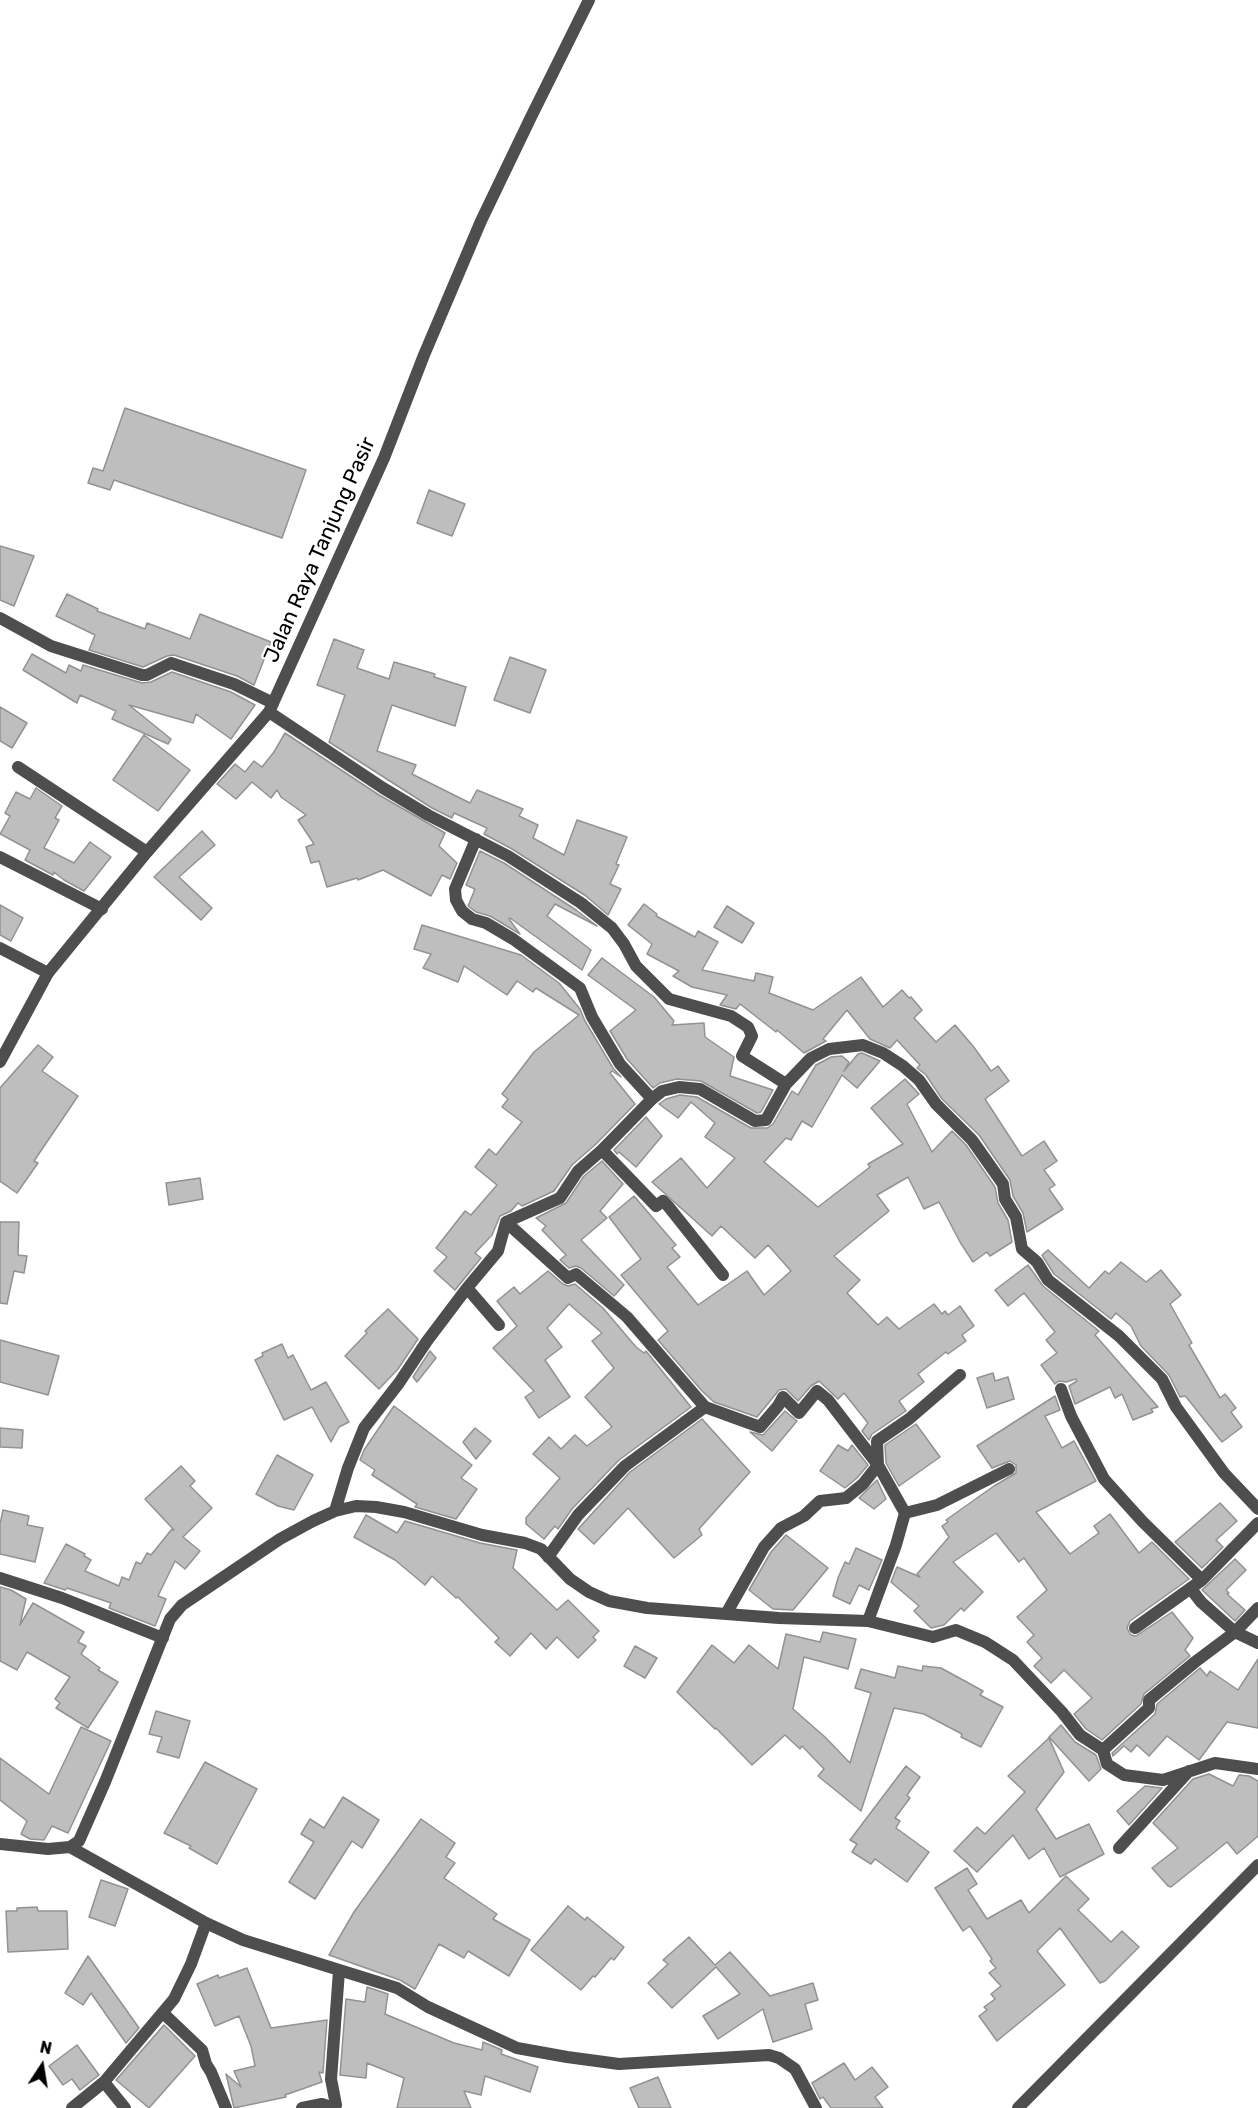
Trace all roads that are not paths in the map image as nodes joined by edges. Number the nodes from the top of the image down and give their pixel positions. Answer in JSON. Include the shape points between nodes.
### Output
{"nodes":[{"id":1,"x":589,"y":0,"type":"edge"},
{"id":2,"x":0,"y":618,"type":"edge"},
{"id":3,"x":271,"y":707,"type":"junction"},
{"id":4,"x":18,"y":767,"type":"dead end"},
{"id":5,"x":476,"y":839,"type":"junction"},
{"id":6,"x":147,"y":852,"type":"junction"},
{"id":7,"x":0,"y":857,"type":"edge"},
{"id":8,"x":102,"y":909,"type":"junction"},
{"id":9,"x":0,"y":948,"type":"edge"},
{"id":10,"x":48,"y":973,"type":"junction"},
{"id":11,"x":0,"y":1062,"type":"edge"},
{"id":12,"x":786,"y":1084,"type":"junction"},
{"id":13,"x":652,"y":1099,"type":"junction"},
{"id":14,"x":602,"y":1150,"type":"junction"},
{"id":15,"x":506,"y":1222,"type":"junction"},
{"id":16,"x":723,"y":1275,"type":"dead end"},
{"id":17,"x":466,"y":1288,"type":"junction"},
{"id":18,"x":500,"y":1325,"type":"dead end"},
{"id":19,"x":960,"y":1375,"type":"dead end"},
{"id":20,"x":1061,"y":1389,"type":"dead end"},
{"id":21,"x":705,"y":1407,"type":"junction"},
{"id":22,"x":878,"y":1465,"type":"junction"},
{"id":23,"x":1009,"y":1469,"type":"dead end"},
{"id":24,"x":1258,"y":1509,"type":"edge"},
{"id":25,"x":336,"y":1511,"type":"junction"},
{"id":26,"x":905,"y":1513,"type":"junction"},
{"id":27,"x":1258,"y":1523,"type":"edge"},
{"id":28,"x":548,"y":1557,"type":"junction"},
{"id":29,"x":0,"y":1578,"type":"edge"},
{"id":30,"x":1202,"y":1580,"type":"junction"},
{"id":31,"x":1191,"y":1588,"type":"junction"},
{"id":32,"x":1258,"y":1608,"type":"edge"},
{"id":33,"x":726,"y":1614,"type":"junction"},
{"id":34,"x":868,"y":1622,"type":"junction"},
{"id":35,"x":1135,"y":1628,"type":"dead end"},
{"id":36,"x":1235,"y":1632,"type":"junction"},
{"id":37,"x":163,"y":1638,"type":"junction"},
{"id":38,"x":1258,"y":1643,"type":"edge"},
{"id":39,"x":1103,"y":1750,"type":"junction"},
{"id":40,"x":1258,"y":1769,"type":"edge"},
{"id":41,"x":1190,"y":1770,"type":"junction"},
{"id":42,"x":0,"y":1844,"type":"edge"},
{"id":43,"x":70,"y":1847,"type":"junction"},
{"id":44,"x":1119,"y":1848,"type":"dead end"},
{"id":45,"x":1258,"y":1864,"type":"edge"},
{"id":46,"x":206,"y":1923,"type":"junction"},
{"id":47,"x":339,"y":1971,"type":"junction"},
{"id":48,"x":163,"y":2013,"type":"junction"},
{"id":49,"x":104,"y":2082,"type":"junction"},
{"id":50,"x":72,"y":2108,"type":"edge"},
{"id":51,"x":125,"y":2108,"type":"edge"},
{"id":52,"x":226,"y":2108,"type":"edge"},
{"id":53,"x":302,"y":2108,"type":"edge"},
{"id":54,"x":816,"y":2108,"type":"edge"},
{"id":55,"x":1018,"y":2108,"type":"edge"}],
"edges":[{"from":1,"to":3,"type":"street","name":"Jalan Raya Tanjung Pasir","via":[[481,221],[384,458]]},
{"from":2,"to":3,"type":"street","via":[[51,646],[142,675],[171,663],[234,684]]},
{"from":3,"to":5,"type":"street","via":[[383,788]]},
{"from":3,"to":6,"type":"street","name":"Jalan Raya Tanjung Pasir"},
{"from":4,"to":6,"type":"street"},
{"from":5,"to":12,"type":"street","via":[[581,903],[612,928],[636,966],[669,999],[731,1016],[748,1028],[752,1036],[742,1056]]},
{"from":5,"to":13,"type":"street","via":[[455,889],[462,911],[513,939],[579,988],[620,1064]]},
{"from":6,"to":8,"type":"street","name":"Jalan Raya Tanjung Pasir"},
{"from":7,"to":8,"type":"street"},
{"from":8,"to":10,"type":"street","name":"Jalan Raya Tanjung Pasir"},
{"from":9,"to":10,"type":"street"},
{"from":10,"to":11,"type":"street","name":"Jalan Raya Tanjung Pasir"},
{"from":12,"to":13,"type":"street","via":[[766,1120],[755,1121],[700,1089],[671,1089]]},
{"from":12,"to":24,"type":"street","via":[[811,1058],[829,1049],[863,1046],[883,1053],[919,1080],[936,1104],[972,1140],[1003,1184],[1005,1199],[1016,1217],[1022,1249],[1037,1262],[1048,1280],[1119,1336],[1162,1379],[1176,1407],[1224,1473]]},
{"from":13,"to":14,"type":"street"},
{"from":14,"to":15,"type":"street","via":[[578,1171],[560,1198]]},
{"from":14,"to":16,"type":"street","via":[[656,1206],[663,1201],[668,1206]]},
{"from":15,"to":17,"type":"street","via":[[498,1251]]},
{"from":15,"to":21,"type":"street","via":[[568,1278],[576,1274],[627,1317]]},
{"from":17,"to":18,"type":"street"},
{"from":17,"to":25,"type":"street","via":[[364,1428]]},
{"from":19,"to":22,"type":"street","via":[[878,1441]]},
{"from":20,"to":30,"type":"street","via":[[1104,1479]]},
{"from":21,"to":22,"type":"street","via":[[760,1427],[783,1397],[800,1413],[817,1391]]},
{"from":21,"to":28,"type":"street","via":[[625,1466],[578,1515]]},
{"from":22,"to":26,"type":"street"},
{"from":22,"to":33,"type":"street","via":[[863,1485],[846,1498],[820,1501],[804,1516],[781,1528],[765,1547]]},
{"from":23,"to":26,"type":"street","via":[[937,1505]]},
{"from":25,"to":28,"type":"street","via":[[356,1506],[404,1512],[525,1543]]},
{"from":25,"to":37,"type":"street","via":[[280,1539],[182,1605],[170,1619]]},
{"from":26,"to":34,"type":"street"},
{"from":27,"to":30,"type":"street"},
{"from":28,"to":33,"type":"street","via":[[570,1579],[609,1601]]},
{"from":29,"to":37,"type":"street"},
{"from":30,"to":31,"type":"street"},
{"from":31,"to":35,"type":"street"},
{"from":31,"to":36,"type":"street"},
{"from":32,"to":36,"type":"street"},
{"from":33,"to":34,"type":"street"},
{"from":34,"to":39,"type":"street","via":[[933,1637],[956,1630],[985,1642],[1013,1660],[1080,1735]]},
{"from":36,"to":38,"type":"street"},
{"from":36,"to":39,"type":"street","via":[[1149,1700],[1149,1708]]},
{"from":37,"to":43,"type":"street","via":[[85,1828]]},
{"from":39,"to":41,"type":"street","via":[[1107,1764],[1124,1775],[1163,1780]]},
{"from":40,"to":41,"type":"street","via":[[1215,1763]]},
{"from":41,"to":44,"type":"street"},
{"from":42,"to":43,"type":"street"},
{"from":43,"to":46,"type":"street"},
{"from":45,"to":55,"type":"street"},
{"from":46,"to":47,"type":"street","via":[[243,1940]]},
{"from":46,"to":48,"type":"street","via":[[191,1964]]},
{"from":47,"to":53,"type":"street","via":[[332,2079],[336,2105]]},
{"from":47,"to":54,"type":"street","via":[[397,1989],[517,2048],[540,2053],[619,2064],[769,2055],[795,2069]]},
{"from":48,"to":49,"type":"street"},
{"from":48,"to":52,"type":"street","via":[[202,2050]]},
{"from":49,"to":50,"type":"street"},
{"from":49,"to":51,"type":"street"}]}
